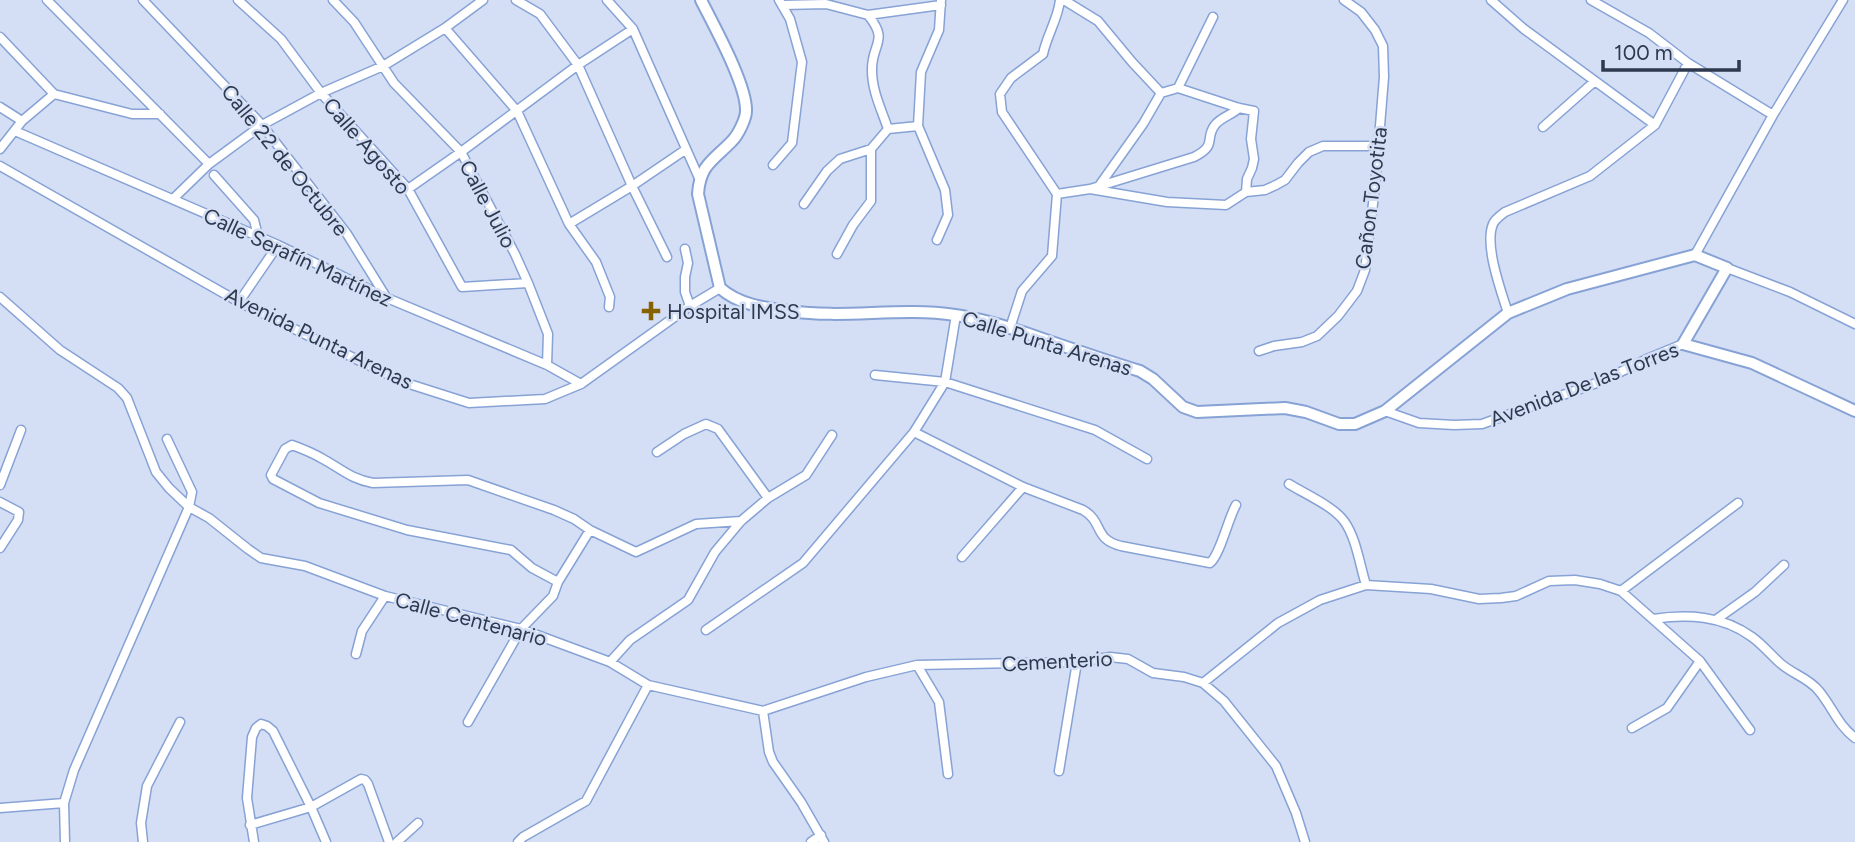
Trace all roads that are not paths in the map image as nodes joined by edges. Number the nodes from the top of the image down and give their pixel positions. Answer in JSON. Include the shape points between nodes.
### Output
{"nodes":[{"id":1,"x":47,"y":0,"type":"edge"},
{"id":2,"x":143,"y":0,"type":"edge"},
{"id":3,"x":238,"y":0,"type":"edge"},
{"id":4,"x":333,"y":0,"type":"edge"},
{"id":5,"x":483,"y":0,"type":"edge"},
{"id":6,"x":516,"y":0,"type":"edge"},
{"id":7,"x":607,"y":0,"type":"edge"},
{"id":8,"x":701,"y":0,"type":"edge"},
{"id":9,"x":1062,"y":0,"type":"edge"},
{"id":10,"x":1344,"y":0,"type":"edge"},
{"id":11,"x":1492,"y":0,"type":"edge"},
{"id":12,"x":1591,"y":0,"type":"edge"},
{"id":13,"x":1843,"y":0,"type":"edge"},
{"id":14,"x":781,"y":2,"type":"edge"},
{"id":15,"x":941,"y":3,"type":"edge"},
{"id":16,"x":868,"y":15,"type":"junction"},
{"id":17,"x":1213,"y":17,"type":"dead end"},
{"id":18,"x":445,"y":28,"type":"junction"},
{"id":19,"x":633,"y":29,"type":"junction"},
{"id":20,"x":0,"y":37,"type":"edge"},
{"id":21,"x":1688,"y":63,"type":"junction"},
{"id":22,"x":578,"y":65,"type":"junction"},
{"id":23,"x":383,"y":66,"type":"junction"},
{"id":24,"x":1595,"y":81,"type":"junction"},
{"id":25,"x":1178,"y":88,"type":"junction"},
{"id":26,"x":321,"y":93,"type":"junction"},
{"id":27,"x":1161,"y":93,"type":"junction"},
{"id":28,"x":54,"y":94,"type":"junction"},
{"id":29,"x":0,"y":107,"type":"edge"},
{"id":30,"x":1239,"y":108,"type":"junction"},
{"id":31,"x":517,"y":111,"type":"junction"},
{"id":32,"x":160,"y":114,"type":"junction"},
{"id":33,"x":1773,"y":115,"type":"junction"},
{"id":34,"x":22,"y":121,"type":"junction"},
{"id":35,"x":262,"y":125,"type":"junction"},
{"id":36,"x":1655,"y":125,"type":"junction"},
{"id":37,"x":918,"y":126,"type":"junction"},
{"id":38,"x":1543,"y":127,"type":"dead end"},
{"id":39,"x":888,"y":129,"type":"junction"},
{"id":40,"x":15,"y":131,"type":"junction"},
{"id":41,"x":1378,"y":146,"type":"junction"},
{"id":42,"x":0,"y":149,"type":"edge"},
{"id":43,"x":871,"y":149,"type":"junction"},
{"id":44,"x":685,"y":150,"type":"junction"},
{"id":45,"x":461,"y":152,"type":"junction"},
{"id":46,"x":209,"y":164,"type":"junction"},
{"id":47,"x":773,"y":165,"type":"dead end"},
{"id":48,"x":0,"y":166,"type":"edge"},
{"id":49,"x":214,"y":175,"type":"dead end"},
{"id":50,"x":699,"y":178,"type":"junction"},
{"id":51,"x":632,"y":186,"type":"junction"},
{"id":52,"x":1099,"y":186,"type":"junction"},
{"id":53,"x":408,"y":189,"type":"junction"},
{"id":54,"x":1090,"y":189,"type":"junction"},
{"id":55,"x":1245,"y":192,"type":"junction"},
{"id":56,"x":1057,"y":194,"type":"junction"},
{"id":57,"x":173,"y":200,"type":"junction"},
{"id":58,"x":804,"y":204,"type":"dead end"},
{"id":59,"x":569,"y":224,"type":"junction"},
{"id":60,"x":258,"y":236,"type":"junction"},
{"id":61,"x":937,"y":240,"type":"dead end"},
{"id":62,"x":278,"y":245,"type":"junction"},
{"id":63,"x":685,"y":249,"type":"dead end"},
{"id":64,"x":837,"y":254,"type":"dead end"},
{"id":65,"x":1695,"y":255,"type":"junction"},
{"id":66,"x":667,"y":257,"type":"dead end"},
{"id":67,"x":1727,"y":268,"type":"junction"},
{"id":68,"x":528,"y":283,"type":"junction"},
{"id":69,"x":720,"y":288,"type":"junction"},
{"id":70,"x":0,"y":297,"type":"edge"},
{"id":71,"x":387,"y":298,"type":"junction"},
{"id":72,"x":240,"y":302,"type":"junction"},
{"id":73,"x":690,"y":306,"type":"junction"},
{"id":74,"x":609,"y":307,"type":"dead end"},
{"id":75,"x":1508,"y":313,"type":"junction"},
{"id":76,"x":956,"y":315,"type":"junction"},
{"id":77,"x":1855,"y":324,"type":"edge"},
{"id":78,"x":1010,"y":328,"type":"junction"},
{"id":79,"x":1683,"y":344,"type":"junction"},
{"id":80,"x":1259,"y":351,"type":"dead end"},
{"id":81,"x":547,"y":365,"type":"junction"},
{"id":82,"x":876,"y":375,"type":"dead end"},
{"id":83,"x":945,"y":382,"type":"junction"},
{"id":84,"x":581,"y":384,"type":"junction"},
{"id":85,"x":1385,"y":411,"type":"junction"},
{"id":86,"x":1855,"y":411,"type":"edge"},
{"id":87,"x":21,"y":430,"type":"dead end"},
{"id":88,"x":914,"y":432,"type":"junction"},
{"id":89,"x":832,"y":435,"type":"dead end"},
{"id":90,"x":167,"y":439,"type":"dead end"},
{"id":91,"x":657,"y":452,"type":"dead end"},
{"id":92,"x":1147,"y":459,"type":"dead end"},
{"id":93,"x":1289,"y":484,"type":"dead end"},
{"id":94,"x":0,"y":485,"type":"edge"},
{"id":95,"x":1023,"y":487,"type":"junction"},
{"id":96,"x":768,"y":498,"type":"junction"},
{"id":97,"x":0,"y":502,"type":"edge"},
{"id":98,"x":1738,"y":503,"type":"dead end"},
{"id":99,"x":1236,"y":505,"type":"dead end"},
{"id":100,"x":189,"y":507,"type":"junction"},
{"id":101,"x":741,"y":521,"type":"junction"},
{"id":102,"x":590,"y":530,"type":"junction"},
{"id":103,"x":0,"y":548,"type":"edge"},
{"id":104,"x":962,"y":557,"type":"dead end"},
{"id":105,"x":1784,"y":565,"type":"dead end"},
{"id":106,"x":558,"y":582,"type":"junction"},
{"id":107,"x":1366,"y":585,"type":"junction"},
{"id":108,"x":1621,"y":591,"type":"junction"},
{"id":109,"x":386,"y":596,"type":"junction"},
{"id":110,"x":1653,"y":619,"type":"junction"},
{"id":111,"x":1717,"y":620,"type":"junction"},
{"id":112,"x":520,"y":629,"type":"junction"},
{"id":113,"x":706,"y":630,"type":"dead end"},
{"id":114,"x":356,"y":654,"type":"dead end"},
{"id":115,"x":1700,"y":661,"type":"junction"},
{"id":116,"x":610,"y":662,"type":"junction"},
{"id":117,"x":1077,"y":662,"type":"junction"},
{"id":118,"x":918,"y":665,"type":"junction"},
{"id":119,"x":1203,"y":683,"type":"junction"},
{"id":120,"x":648,"y":685,"type":"junction"},
{"id":121,"x":763,"y":711,"type":"junction"},
{"id":122,"x":180,"y":722,"type":"dead end"},
{"id":123,"x":468,"y":722,"type":"dead end"},
{"id":124,"x":1632,"y":728,"type":"dead end"},
{"id":125,"x":1750,"y":730,"type":"dead end"},
{"id":126,"x":1855,"y":738,"type":"edge"},
{"id":127,"x":1059,"y":771,"type":"dead end"},
{"id":128,"x":948,"y":774,"type":"dead end"},
{"id":129,"x":64,"y":803,"type":"junction"},
{"id":130,"x":311,"y":807,"type":"junction"},
{"id":131,"x":0,"y":808,"type":"edge"},
{"id":132,"x":418,"y":823,"type":"dead end"},
{"id":133,"x":250,"y":825,"type":"junction"},
{"id":134,"x":822,"y":838,"type":"edge"},
{"id":135,"x":65,"y":842,"type":"edge"},
{"id":136,"x":143,"y":842,"type":"edge"},
{"id":137,"x":254,"y":842,"type":"edge"},
{"id":138,"x":326,"y":842,"type":"edge"},
{"id":139,"x":389,"y":842,"type":"edge"},
{"id":140,"x":397,"y":842,"type":"edge"},
{"id":141,"x":518,"y":842,"type":"edge"},
{"id":142,"x":811,"y":842,"type":"edge"},
{"id":143,"x":1305,"y":842,"type":"edge"}],
"edges":[{"from":1,"to":32,"type":"street"},
{"from":2,"to":35,"type":"street","name":"Calle 22 de Octubre"},
{"from":3,"to":26,"type":"street","name":"Calle Agosto","via":[[281,39]]},
{"from":4,"to":23,"type":"street","name":"Calle Julio"},
{"from":5,"to":18,"type":"street"},
{"from":6,"to":22,"type":"street","via":[[540,14]]},
{"from":7,"to":19,"type":"street"},
{"from":8,"to":50,"type":"street","via":[[741,86],[746,113],[735,138]]},
{"from":9,"to":27,"type":"street","via":[[1098,21]]},
{"from":9,"to":56,"type":"street","via":[[1043,54],[1011,78],[1000,94],[1002,111]]},
{"from":10,"to":41,"type":"street","name":"Cañon Toyotita","via":[[1361,12],[1382,46]]},
{"from":11,"to":24,"type":"street"},
{"from":12,"to":21,"type":"street","via":[[1649,33]]},
{"from":13,"to":33,"type":"street"},
{"from":14,"to":16,"type":"street","via":[[826,4]]},
{"from":14,"to":47,"type":"street","via":[[802,62],[792,143]]},
{"from":15,"to":16,"type":"street"},
{"from":15,"to":37,"type":"street","via":[[939,30],[920,72]]},
{"from":16,"to":39,"type":"street","via":[[880,34],[872,72]]},
{"from":17,"to":25,"type":"street"},
{"from":18,"to":23,"type":"street"},
{"from":18,"to":31,"type":"street"},
{"from":19,"to":22,"type":"street"},
{"from":19,"to":44,"type":"street"},
{"from":20,"to":28,"type":"street"},
{"from":21,"to":33,"type":"street"},
{"from":21,"to":36,"type":"street"},
{"from":22,"to":31,"type":"street"},
{"from":22,"to":51,"type":"street"},
{"from":23,"to":26,"type":"street"},
{"from":23,"to":45,"type":"street","name":"Calle Julio"},
{"from":24,"to":36,"type":"street"},
{"from":24,"to":38,"type":"street"},
{"from":25,"to":27,"type":"street"},
{"from":25,"to":30,"type":"street"},
{"from":26,"to":35,"type":"street"},
{"from":26,"to":53,"type":"street","name":"Calle Agosto"},
{"from":27,"to":52,"type":"street"},
{"from":28,"to":32,"type":"street","via":[[131,114]]},
{"from":28,"to":34,"type":"street"},
{"from":29,"to":34,"type":"street"},
{"from":30,"to":52,"type":"street","via":[[1213,126],[1205,151]]},
{"from":30,"to":55,"type":"street","via":[[1254,111],[1254,159]]},
{"from":31,"to":45,"type":"street"},
{"from":31,"to":59,"type":"street"},
{"from":32,"to":46,"type":"street"},
{"from":33,"to":65,"type":"street"},
{"from":34,"to":40,"type":"street"},
{"from":35,"to":46,"type":"street"},
{"from":35,"to":71,"type":"street","name":"Calle 22 de Octubre","via":[[347,234]]},
{"from":36,"to":75,"type":"street","via":[[1590,176],[1505,212],[1493,222],[1490,241]]},
{"from":37,"to":39,"type":"street"},
{"from":37,"to":61,"type":"street","via":[[945,190],[948,215]]},
{"from":39,"to":43,"type":"street"},
{"from":40,"to":42,"type":"street"},
{"from":40,"to":57,"type":"street","name":"Calle Serafín Martínez"},
{"from":41,"to":55,"type":"street","via":[[1323,146],[1310,152],[1276,185]]},
{"from":41,"to":80,"type":"street","name":"Cañon Toyotita","via":[[1365,270],[1357,291],[1317,336]]},
{"from":43,"to":58,"type":"street","via":[[840,159]]},
{"from":43,"to":64,"type":"street","via":[[871,201]]},
{"from":44,"to":50,"type":"street"},
{"from":44,"to":51,"type":"street"},
{"from":45,"to":53,"type":"street"},
{"from":45,"to":68,"type":"street","name":"Calle Julio"},
{"from":46,"to":57,"type":"street"},
{"from":48,"to":72,"type":"street","name":"Avenida Punta Arenas"},
{"from":49,"to":60,"type":"street","via":[[254,220]]},
{"from":50,"to":69,"type":"street","via":[[698,194]]},
{"from":51,"to":59,"type":"street"},
{"from":51,"to":66,"type":"street"},
{"from":52,"to":54,"type":"street"},
{"from":53,"to":68,"type":"street","name":"Calle Agosto","via":[[462,287]]},
{"from":54,"to":55,"type":"street","via":[[1167,202],[1226,205]]},
{"from":54,"to":56,"type":"street"},
{"from":56,"to":78,"type":"street","via":[[1052,256],[1022,292]]},
{"from":57,"to":60,"type":"street","name":"Calle Serafín Martínez"},
{"from":59,"to":74,"type":"street","via":[[596,262],[610,297]]},
{"from":60,"to":62,"type":"street","name":"Calle Serafín Martínez"},
{"from":62,"to":71,"type":"street","name":"Calle Serafín Martínez"},
{"from":62,"to":72,"type":"street"},
{"from":63,"to":73,"type":"street","via":[[685,292]]},
{"from":65,"to":67,"type":"street"},
{"from":65,"to":75,"type":"street","name":"Calle Punta Arenas","via":[[1567,289]]},
{"from":67,"to":77,"type":"street"},
{"from":67,"to":79,"type":"street"},
{"from":68,"to":81,"type":"street","name":"Calle Julio","via":[[548,334]]},
{"from":69,"to":73,"type":"street","name":"Avenida Punta Arenas"},
{"from":69,"to":76,"type":"street","name":"Calle Punta Arenas","via":[[765,308],[810,314]]},
{"from":70,"to":100,"type":"street","name":"Calle Centenario","via":[[60,350],[127,398],[156,472]]},
{"from":71,"to":81,"type":"street","name":"Calle Serafín Martínez"},
{"from":72,"to":84,"type":"street","name":"Avenida Punta Arenas","via":[[403,382],[469,403],[545,399]]},
{"from":73,"to":84,"type":"street","name":"Avenida Punta Arenas"},
{"from":75,"to":85,"type":"street","name":"Calle Punta Arenas"},
{"from":76,"to":78,"type":"street","name":"Calle Punta Arenas"},
{"from":76,"to":83,"type":"street"},
{"from":78,"to":85,"type":"street","name":"Calle Punta Arenas","via":[[1140,371],[1183,407],[1197,412],[1285,408],[1355,425]]},
{"from":79,"to":85,"type":"street","name":"Avenida De las Torres","via":[[1602,381],[1482,424],[1419,423]]},
{"from":79,"to":86,"type":"street","name":"Avenida De las Torres","via":[[1752,363]]},
{"from":81,"to":84,"type":"street","name":"Calle Serafín Martínez"},
{"from":82,"to":83,"type":"street"},
{"from":83,"to":88,"type":"street"},
{"from":83,"to":92,"type":"street","via":[[1095,430]]},
{"from":87,"to":94,"type":"street"},
{"from":88,"to":95,"type":"street"},
{"from":88,"to":113,"type":"street","via":[[803,563]]},
{"from":89,"to":96,"type":"street","via":[[806,475]]},
{"from":90,"to":100,"type":"street","via":[[192,492]]},
{"from":91,"to":96,"type":"street","via":[[706,424],[718,429]]},
{"from":93,"to":107,"type":"street","via":[[1345,522]]},
{"from":95,"to":99,"type":"street","via":[[1090,514],[1111,544],[1210,563]]},
{"from":95,"to":104,"type":"street"},
{"from":96,"to":101,"type":"street"},
{"from":97,"to":103,"type":"street","via":[[19,512]]},
{"from":98,"to":108,"type":"street"},
{"from":100,"to":109,"type":"street","name":"Calle Centenario","via":[[261,558],[305,566]]},
{"from":100,"to":129,"type":"street","via":[[74,770]]},
{"from":101,"to":102,"type":"street","via":[[696,524],[636,551]]},
{"from":101,"to":116,"type":"street","via":[[715,552],[688,600],[630,640]]},
{"from":102,"to":106,"type":"street"},
{"from":102,"to":106,"type":"street","via":[[554,510],[468,481],[360,481],[292,445],[271,475],[318,503],[407,530],[511,550]]},
{"from":105,"to":111,"type":"street"},
{"from":106,"to":112,"type":"street","via":[[553,596]]},
{"from":107,"to":108,"type":"street","via":[[1432,589],[1479,599],[1516,596],[1549,581],[1575,580]]},
{"from":107,"to":119,"type":"street","via":[[1320,600],[1278,622]]},
{"from":108,"to":110,"type":"street"},
{"from":109,"to":112,"type":"street","name":"Calle Centenario"},
{"from":109,"to":114,"type":"street","via":[[362,631]]},
{"from":110,"to":111,"type":"street"},
{"from":110,"to":115,"type":"street"},
{"from":111,"to":126,"type":"street","via":[[1752,637],[1812,684],[1839,724]]},
{"from":112,"to":116,"type":"street","name":"Calle Centenario"},
{"from":112,"to":123,"type":"street"},
{"from":115,"to":124,"type":"street","via":[[1667,708]]},
{"from":115,"to":125,"type":"street"},
{"from":116,"to":120,"type":"street","name":"Calle Centenario"},
{"from":117,"to":118,"type":"street","name":"Cementerio"},
{"from":117,"to":119,"type":"street","name":"Cementerio","via":[[1128,659],[1153,673]]},
{"from":117,"to":127,"type":"street"},
{"from":118,"to":121,"type":"street","name":"Cementerio"},
{"from":118,"to":128,"type":"street","via":[[939,702]]},
{"from":119,"to":143,"type":"street","name":"Cementerio","via":[[1224,701],[1276,766]]},
{"from":120,"to":121,"type":"street","name":"Calle Centenario"},
{"from":120,"to":141,"type":"street","via":[[586,801]]},
{"from":121,"to":134,"type":"street","via":[[773,762]]},
{"from":122,"to":136,"type":"street","via":[[147,786]]},
{"from":129,"to":131,"type":"street"},
{"from":129,"to":135,"type":"street"},
{"from":130,"to":133,"type":"street"},
{"from":130,"to":133,"type":"street","via":[[273,731],[261,724],[252,737],[247,797]]},
{"from":130,"to":138,"type":"street"},
{"from":130,"to":139,"type":"street","via":[[365,780]]},
{"from":132,"to":140,"type":"street"},
{"from":133,"to":137,"type":"street"},
{"from":134,"to":142,"type":"street"}]}
